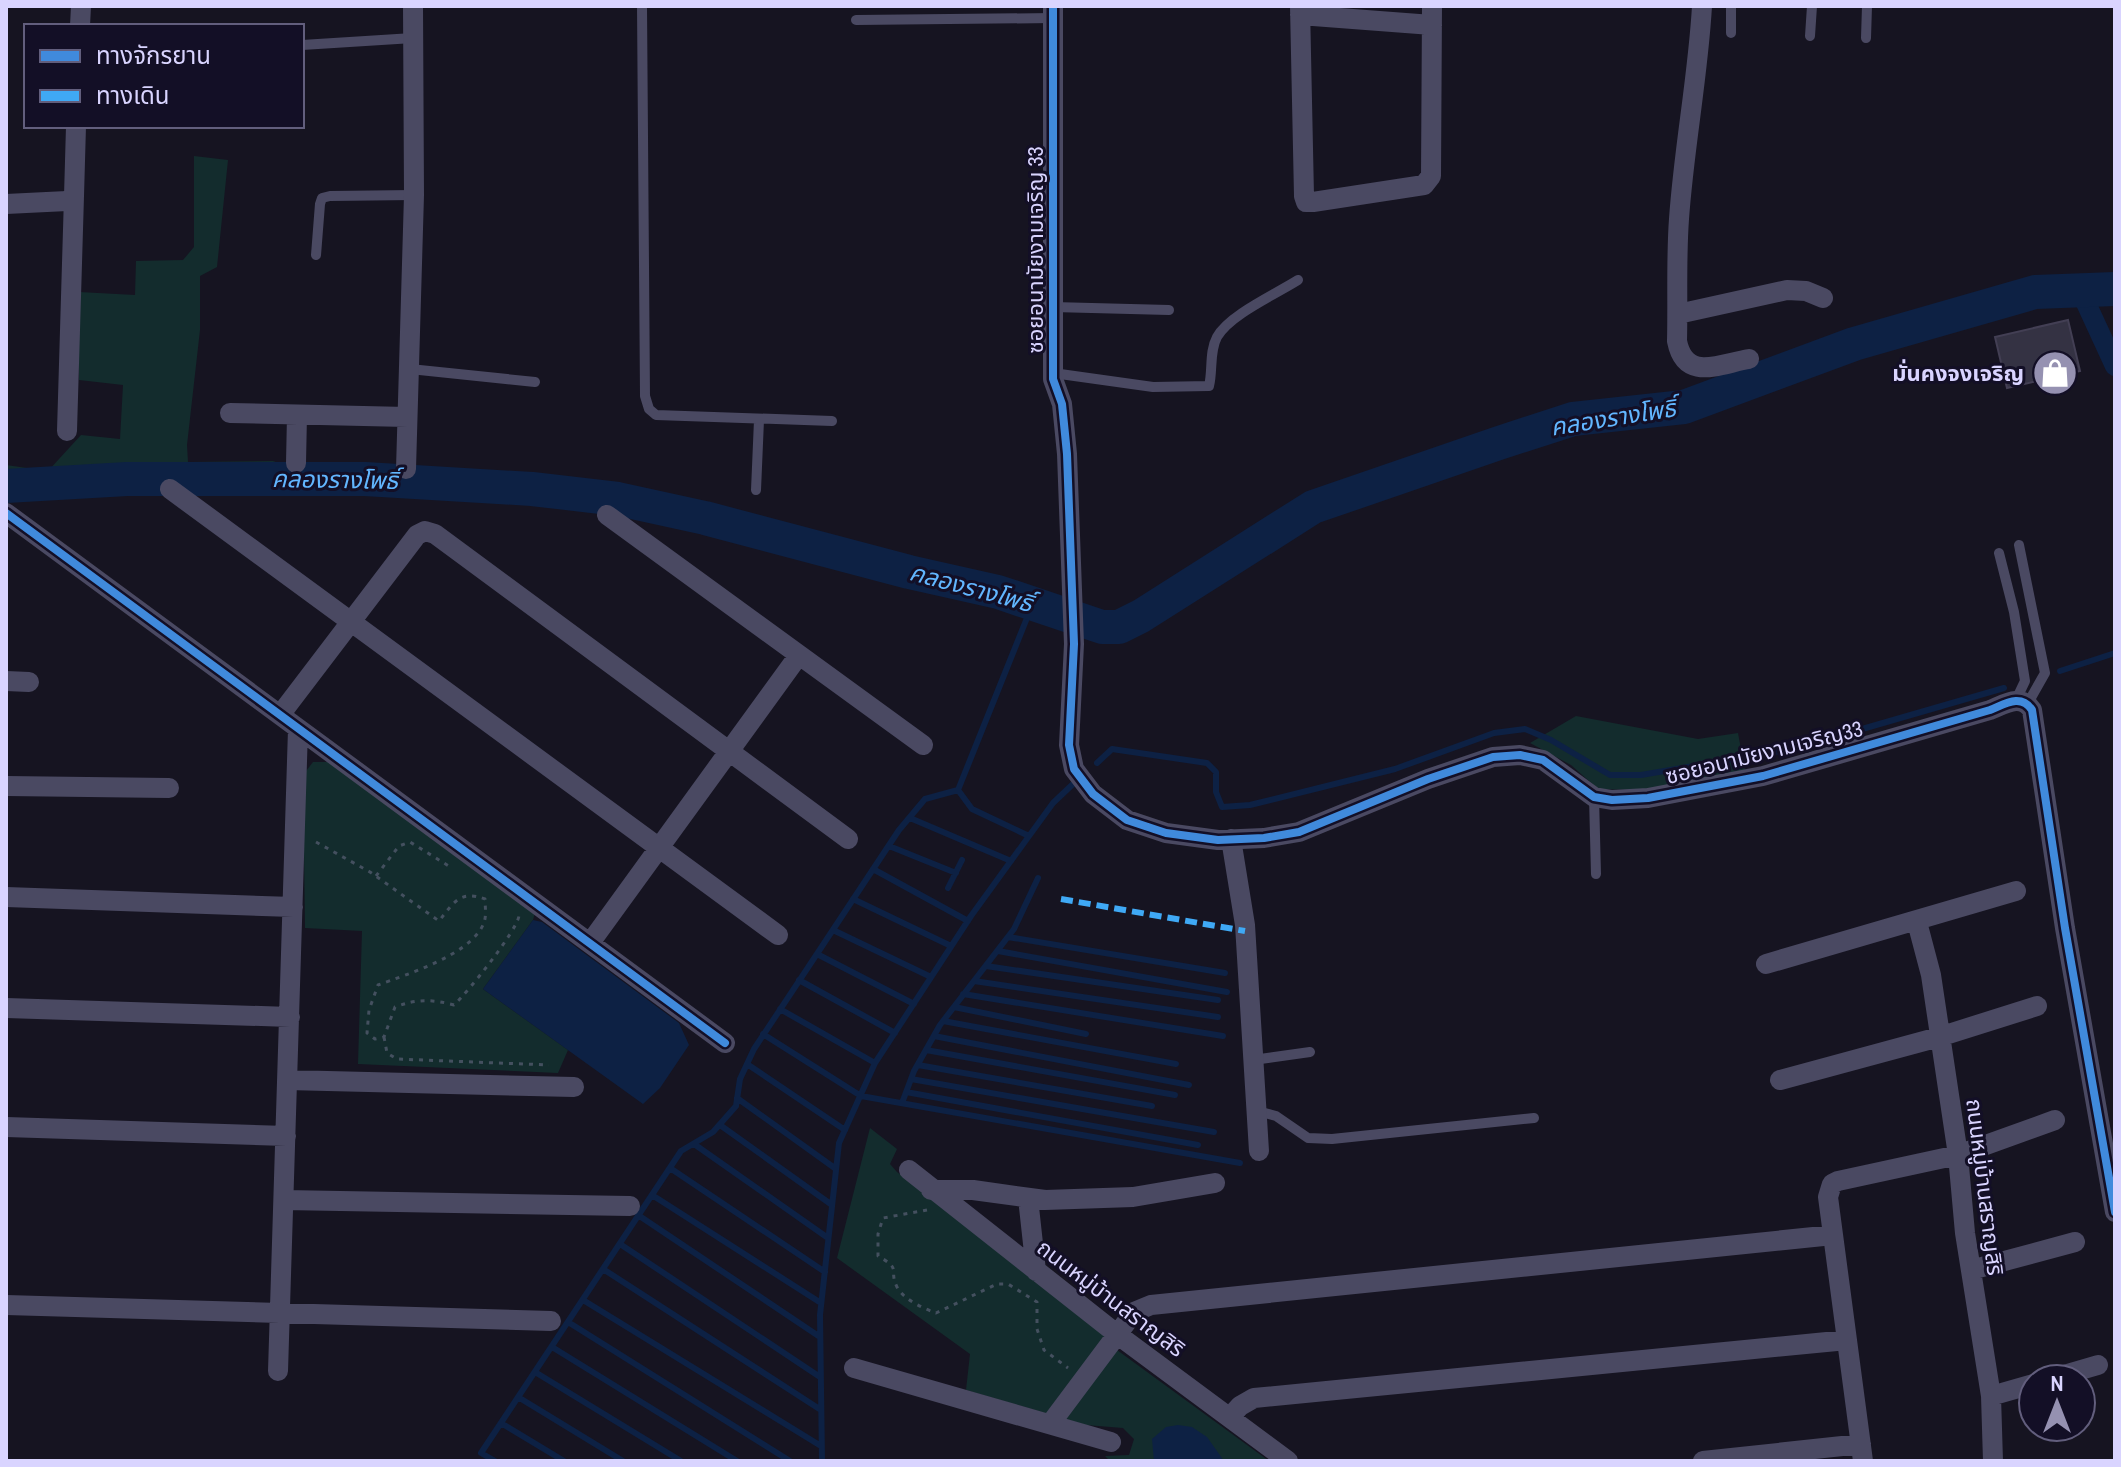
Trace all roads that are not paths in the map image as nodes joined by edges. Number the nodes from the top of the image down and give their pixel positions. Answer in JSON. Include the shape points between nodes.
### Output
{"nodes":[{"id":1,"x":413,"y":6,"type":"edge"},
{"id":2,"x":642,"y":6,"type":"edge"},
{"id":3,"x":1702,"y":6,"type":"edge"},
{"id":4,"x":1731,"y":6,"type":"edge"},
{"id":5,"x":1812,"y":6,"type":"edge"},
{"id":6,"x":1867,"y":6,"type":"edge"},
{"id":7,"x":1300,"y":11,"type":"edge"},
{"id":8,"x":1053,"y":12,"type":"edge"},
{"id":9,"x":1432,"y":16,"type":"edge"},
{"id":10,"x":856,"y":20,"type":"dead end"},
{"id":11,"x":1731,"y":33,"type":"dead end"},
{"id":12,"x":1810,"y":36,"type":"dead end"},
{"id":13,"x":413,"y":38,"type":"junction"},
{"id":14,"x":1866,"y":38,"type":"dead end"},
{"id":15,"x":304,"y":45,"type":"edge"},
{"id":16,"x":76,"y":128,"type":"edge"},
{"id":17,"x":414,"y":195,"type":"junction"},
{"id":18,"x":74,"y":196,"type":"junction"},
{"id":19,"x":6,"y":204,"type":"edge"},
{"id":20,"x":316,"y":255,"type":"dead end"},
{"id":21,"x":1298,"y":280,"type":"dead end"},
{"id":22,"x":1823,"y":298,"type":"dead end"},
{"id":23,"x":1053,"y":307,"type":"junction"},
{"id":24,"x":1169,"y":310,"type":"dead end"},
{"id":25,"x":1678,"y":314,"type":"junction"},
{"id":26,"x":1749,"y":359,"type":"dead end"},
{"id":27,"x":410,"y":369,"type":"junction"},
{"id":28,"x":1053,"y":373,"type":"junction"},
{"id":29,"x":535,"y":382,"type":"dead end"},
{"id":30,"x":230,"y":413,"type":"dead end"},
{"id":31,"x":297,"y":415,"type":"junction"},
{"id":32,"x":407,"y":417,"type":"junction"},
{"id":33,"x":759,"y":420,"type":"junction"},
{"id":34,"x":832,"y":421,"type":"dead end"},
{"id":35,"x":67,"y":431,"type":"dead end"},
{"id":36,"x":296,"y":463,"type":"dead end"},
{"id":37,"x":406,"y":469,"type":"dead end"},
{"id":38,"x":170,"y":489,"type":"dead end"},
{"id":39,"x":756,"y":490,"type":"dead end"},
{"id":40,"x":6,"y":513,"type":"edge"},
{"id":41,"x":607,"y":515,"type":"dead end"},
{"id":42,"x":2019,"y":545,"type":"dead end"},
{"id":43,"x":1999,"y":553,"type":"dead end"},
{"id":44,"x":351,"y":622,"type":"junction"},
{"id":45,"x":799,"y":655,"type":"junction"},
{"id":46,"x":6,"y":681,"type":"edge"},
{"id":47,"x":29,"y":682,"type":"dead end"},
{"id":48,"x":2022,"y":702,"type":"junction"},
{"id":49,"x":280,"y":715,"type":"junction"},
{"id":50,"x":298,"y":729,"type":"junction"},
{"id":51,"x":923,"y":745,"type":"dead end"},
{"id":52,"x":729,"y":752,"type":"junction"},
{"id":53,"x":6,"y":786,"type":"edge"},
{"id":54,"x":169,"y":788,"type":"dead end"},
{"id":55,"x":1594,"y":797,"type":"junction"},
{"id":56,"x":848,"y":839,"type":"dead end"},
{"id":57,"x":1231,"y":839,"type":"junction"},
{"id":58,"x":659,"y":848,"type":"junction"},
{"id":59,"x":1596,"y":874,"type":"dead end"},
{"id":60,"x":2016,"y":891,"type":"dead end"},
{"id":61,"x":6,"y":897,"type":"edge"},
{"id":62,"x":293,"y":907,"type":"junction"},
{"id":63,"x":1917,"y":922,"type":"junction"},
{"id":64,"x":778,"y":935,"type":"dead end"},
{"id":65,"x":590,"y":943,"type":"junction"},
{"id":66,"x":1766,"y":964,"type":"dead end"},
{"id":67,"x":2037,"y":1006,"type":"dead end"},
{"id":68,"x":6,"y":1008,"type":"edge"},
{"id":69,"x":290,"y":1017,"type":"junction"},
{"id":70,"x":1939,"y":1037,"type":"junction"},
{"id":71,"x":725,"y":1043,"type":"dead end"},
{"id":72,"x":1310,"y":1052,"type":"dead end"},
{"id":73,"x":1253,"y":1060,"type":"junction"},
{"id":74,"x":287,"y":1080,"type":"junction"},
{"id":75,"x":1780,"y":1080,"type":"dead end"},
{"id":76,"x":574,"y":1087,"type":"dead end"},
{"id":77,"x":1257,"y":1111,"type":"junction"},
{"id":78,"x":1534,"y":1118,"type":"dead end"},
{"id":79,"x":2055,"y":1120,"type":"dead end"},
{"id":80,"x":6,"y":1127,"type":"edge"},
{"id":81,"x":286,"y":1136,"type":"junction"},
{"id":82,"x":1259,"y":1151,"type":"dead end"},
{"id":83,"x":1958,"y":1155,"type":"junction"},
{"id":84,"x":909,"y":1170,"type":"dead end"},
{"id":85,"x":1215,"y":1183,"type":"dead end"},
{"id":86,"x":938,"y":1195,"type":"junction"},
{"id":87,"x":1028,"y":1198,"type":"junction"},
{"id":88,"x":284,"y":1200,"type":"junction"},
{"id":89,"x":630,"y":1206,"type":"dead end"},
{"id":90,"x":2115,"y":1212,"type":"edge"},
{"id":91,"x":1833,"y":1235,"type":"junction"},
{"id":92,"x":2075,"y":1242,"type":"dead end"},
{"id":93,"x":1971,"y":1270,"type":"junction"},
{"id":94,"x":1036,"y":1271,"type":"junction"},
{"id":95,"x":6,"y":1305,"type":"edge"},
{"id":96,"x":280,"y":1314,"type":"junction"},
{"id":97,"x":551,"y":1321,"type":"dead end"},
{"id":98,"x":1118,"y":1335,"type":"junction"},
{"id":99,"x":1847,"y":1340,"type":"junction"},
{"id":100,"x":854,"y":1368,"type":"dead end"},
{"id":101,"x":278,"y":1371,"type":"dead end"},
{"id":102,"x":2017,"y":1389,"type":"edge"},
{"id":103,"x":1991,"y":1396,"type":"junction"},
{"id":104,"x":1230,"y":1417,"type":"junction"},
{"id":105,"x":1051,"y":1423,"type":"junction"},
{"id":106,"x":1111,"y":1442,"type":"dead end"},
{"id":107,"x":1862,"y":1453,"type":"edge"},
{"id":108,"x":1288,"y":1461,"type":"edge"},
{"id":109,"x":1703,"y":1461,"type":"edge"},
{"id":110,"x":1993,"y":1461,"type":"edge"}],
"edges":[{"from":1,"to":13,"type":"street"},
{"from":2,"to":33,"type":"lane","via":[[645,396],[656,415]]},
{"from":3,"to":25,"type":"street","via":[[1679,221]]},
{"from":4,"to":11,"type":"lane"},
{"from":5,"to":12,"type":"lane"},
{"from":6,"to":14,"type":"lane"},
{"from":7,"to":9,"type":"street"},
{"from":7,"to":9,"type":"street","via":[[1306,202],[1424,185],[1431,176]]},
{"from":8,"to":10,"type":"lane"},
{"from":8,"to":23,"type":"street","name":"ซอยอนามัยงามเจริญ 33"},
{"from":13,"to":15,"type":"lane"},
{"from":13,"to":17,"type":"street"},
{"from":16,"to":18,"type":"street"},
{"from":17,"to":20,"type":"lane","via":[[322,198]]},
{"from":17,"to":27,"type":"street"},
{"from":18,"to":19,"type":"street","via":[[67,201]]},
{"from":18,"to":35,"type":"street"},
{"from":21,"to":28,"type":"lane","via":[[1227,324],[1216,338],[1209,386],[1153,387]]},
{"from":22,"to":25,"type":"street","via":[[1787,290]]},
{"from":23,"to":24,"type":"lane"},
{"from":23,"to":28,"type":"street","name":"ซอยอนามัยงามเจริญ 33"},
{"from":25,"to":26,"type":"street","via":[[1679,353],[1690,366]]},
{"from":27,"to":29,"type":"lane"},
{"from":27,"to":32,"type":"street"},
{"from":28,"to":57,"type":"street","name":"ซอยอนามัยงามเจริญ 33","via":[[1067,454],[1074,644],[1069,745],[1074,769],[1093,794],[1127,820],[1166,833]]},
{"from":30,"to":31,"type":"street"},
{"from":31,"to":32,"type":"street"},
{"from":31,"to":36,"type":"street"},
{"from":32,"to":37,"type":"street"},
{"from":33,"to":34,"type":"lane"},
{"from":33,"to":39,"type":"lane"},
{"from":38,"to":44,"type":"street"},
{"from":40,"to":49,"type":"street"},
{"from":41,"to":45,"type":"street"},
{"from":42,"to":48,"type":"lane","via":[[2045,673]]},
{"from":43,"to":48,"type":"lane","via":[[2025,681]]},
{"from":44,"to":49,"type":"street"},
{"from":44,"to":52,"type":"street","via":[[417,535],[435,534]]},
{"from":44,"to":58,"type":"street"},
{"from":45,"to":51,"type":"street"},
{"from":45,"to":52,"type":"street"},
{"from":46,"to":47,"type":"street"},
{"from":48,"to":55,"type":"street","name":"ซอยอนามัยงามเจริญ33","via":[[1763,776],[1648,798]]},
{"from":48,"to":90,"type":"street","via":[[2032,710]]},
{"from":49,"to":50,"type":"street"},
{"from":50,"to":62,"type":"street"},
{"from":50,"to":65,"type":"street"},
{"from":52,"to":56,"type":"street"},
{"from":52,"to":58,"type":"street"},
{"from":53,"to":54,"type":"street"},
{"from":55,"to":57,"type":"street","via":[[1543,760],[1493,757],[1299,832]]},
{"from":55,"to":59,"type":"lane"},
{"from":57,"to":73,"type":"street","via":[[1243,902]]},
{"from":58,"to":64,"type":"street"},
{"from":58,"to":65,"type":"street"},
{"from":60,"to":63,"type":"street"},
{"from":61,"to":62,"type":"street"},
{"from":62,"to":69,"type":"street"},
{"from":63,"to":66,"type":"street"},
{"from":63,"to":70,"type":"street","name":"ถนนหมู่บ้านสราญสิริ"},
{"from":65,"to":71,"type":"street"},
{"from":67,"to":70,"type":"street"},
{"from":68,"to":69,"type":"street"},
{"from":69,"to":74,"type":"street"},
{"from":70,"to":75,"type":"street"},
{"from":70,"to":83,"type":"street","name":"ถนนหมู่บ้านสราญสิริ"},
{"from":72,"to":73,"type":"lane"},
{"from":73,"to":77,"type":"street"},
{"from":74,"to":76,"type":"street"},
{"from":74,"to":81,"type":"street"},
{"from":77,"to":78,"type":"lane","via":[[1276,1116],[1308,1138],[1332,1139]]},
{"from":77,"to":82,"type":"street"},
{"from":79,"to":83,"type":"street"},
{"from":80,"to":81,"type":"street"},
{"from":81,"to":88,"type":"street"},
{"from":83,"to":91,"type":"street","via":[[1832,1184],[1828,1197]]},
{"from":83,"to":93,"type":"street","name":"ถนนหมู่บ้านสราญสิริ"},
{"from":84,"to":86,"type":"street","name":"ถนนหมู่บ้านสราญสิริ"},
{"from":85,"to":87,"type":"street","via":[[1133,1197]]},
{"from":86,"to":87,"type":"street","via":[[973,1190]]},
{"from":86,"to":94,"type":"street","name":"ถนนหมู่บ้านสราญสิริ"},
{"from":87,"to":94,"type":"street"},
{"from":88,"to":89,"type":"street"},
{"from":88,"to":96,"type":"street"},
{"from":91,"to":98,"type":"street","via":[[1151,1305],[1134,1312]]},
{"from":91,"to":99,"type":"street"},
{"from":92,"to":93,"type":"street"},
{"from":93,"to":103,"type":"street","name":"ถนนหมู่บ้านสราญสิริ"},
{"from":94,"to":98,"type":"street","name":"ถนนหมู่บ้านสราญสิริ"},
{"from":95,"to":96,"type":"street"},
{"from":96,"to":97,"type":"street"},
{"from":96,"to":101,"type":"street"},
{"from":98,"to":104,"type":"street","name":"ถนนหมู่บ้านสราญสิริ"},
{"from":98,"to":105,"type":"street"},
{"from":99,"to":104,"type":"street","via":[[1254,1398]]},
{"from":99,"to":107,"type":"street"},
{"from":100,"to":105,"type":"street"},
{"from":102,"to":103,"type":"street"},
{"from":103,"to":110,"type":"street","name":"ถนนหมู่บ้านสราญสิริ"},
{"from":104,"to":108,"type":"street","name":"ถนนหมู่บ้านสราญสิริ"},
{"from":105,"to":106,"type":"street"},
{"from":107,"to":109,"type":"street"}]}
